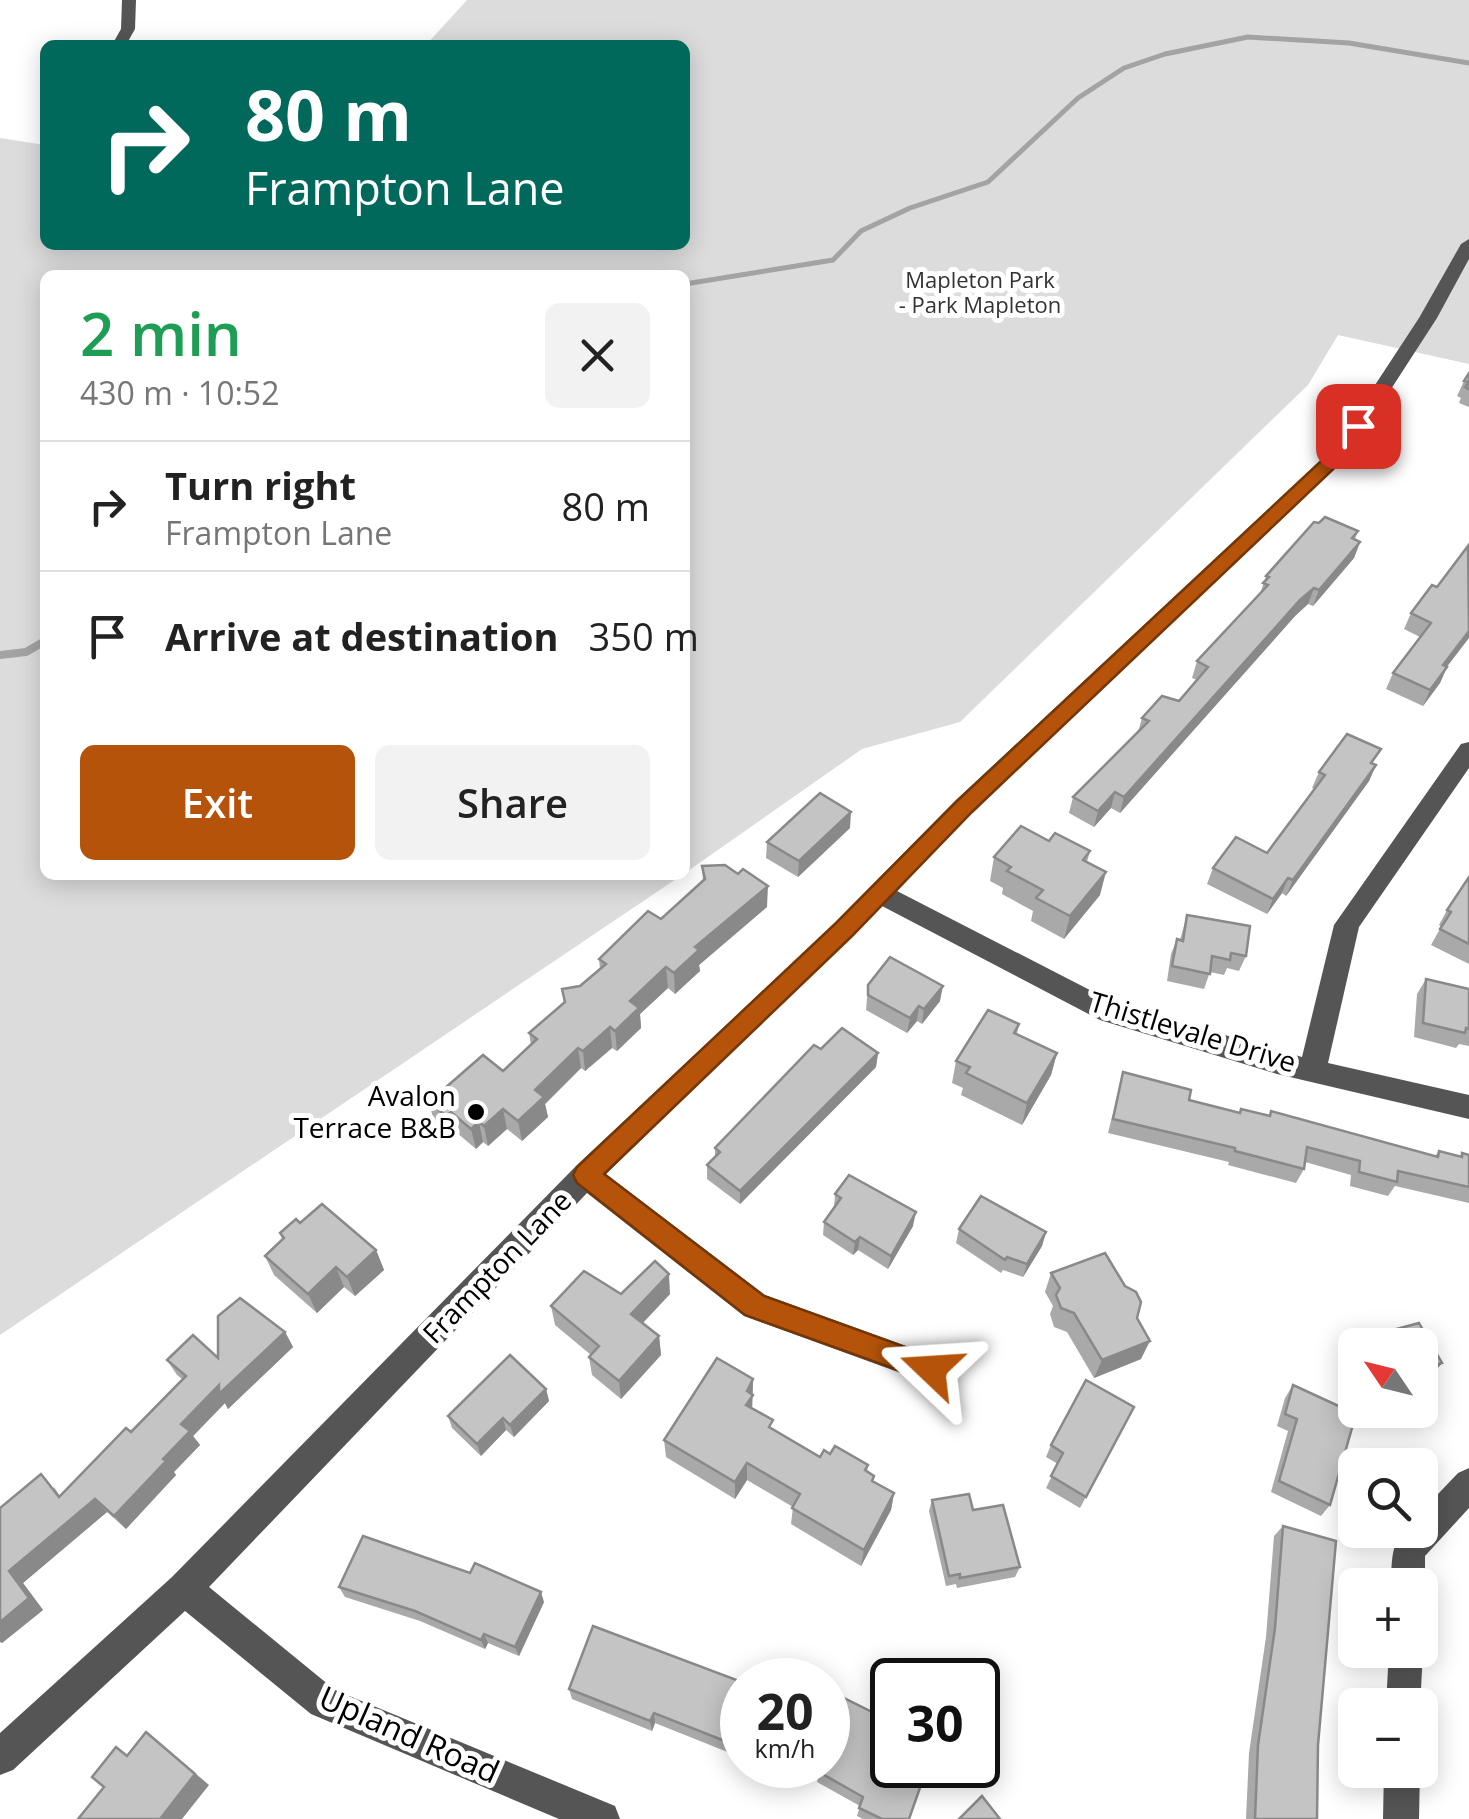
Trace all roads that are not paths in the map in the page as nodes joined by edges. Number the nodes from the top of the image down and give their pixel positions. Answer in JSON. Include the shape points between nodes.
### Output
{"nodes":[{"id":1,"x":129,"y":0,"type":"edge"},
{"id":2,"x":122,"y":40,"type":"edge"},
{"id":3,"x":1469,"y":244,"type":"edge"},
{"id":4,"x":1469,"y":750,"type":"edge"},
{"id":5,"x":878,"y":894,"type":"junction"},
{"id":6,"x":1313,"y":1068,"type":"junction"},
{"id":7,"x":1469,"y":1107,"type":"edge"},
{"id":8,"x":586,"y":1175,"type":"junction"},
{"id":9,"x":931,"y":1369,"type":"dead end"},
{"id":10,"x":1469,"y":1484,"type":"edge"},
{"id":11,"x":1408,"y":1568,"type":"edge"},
{"id":12,"x":184,"y":1589,"type":"junction"},
{"id":13,"x":0,"y":1756,"type":"edge"},
{"id":14,"x":1402,"y":1788,"type":"edge"},
{"id":15,"x":602,"y":1819,"type":"edge"},
{"id":16,"x":1401,"y":1819,"type":"edge"}],
"edges":[{"from":1,"to":2,"type":"street"},
{"from":3,"to":5,"type":"street","name":"Frampton Lane","via":[[1340,453]]},
{"from":4,"to":6,"type":"street","via":[[1347,925]]},
{"from":5,"to":6,"type":"street","name":"Thistlevale Drive","via":[[1108,1012]]},
{"from":5,"to":8,"type":"street","name":"Frampton Lane"},
{"from":6,"to":7,"type":"street","name":"Thistlevale Drive"},
{"from":8,"to":9,"type":"street","via":[[755,1306]]},
{"from":8,"to":12,"type":"street","name":"Frampton Lane"},
{"from":10,"to":11,"type":"street","via":[[1408,1549]]},
{"from":12,"to":13,"type":"street","name":"Frampton Lane"},
{"from":12,"to":15,"type":"street","name":"Upland Road","via":[[323,1702]]},
{"from":14,"to":16,"type":"street"}]}
